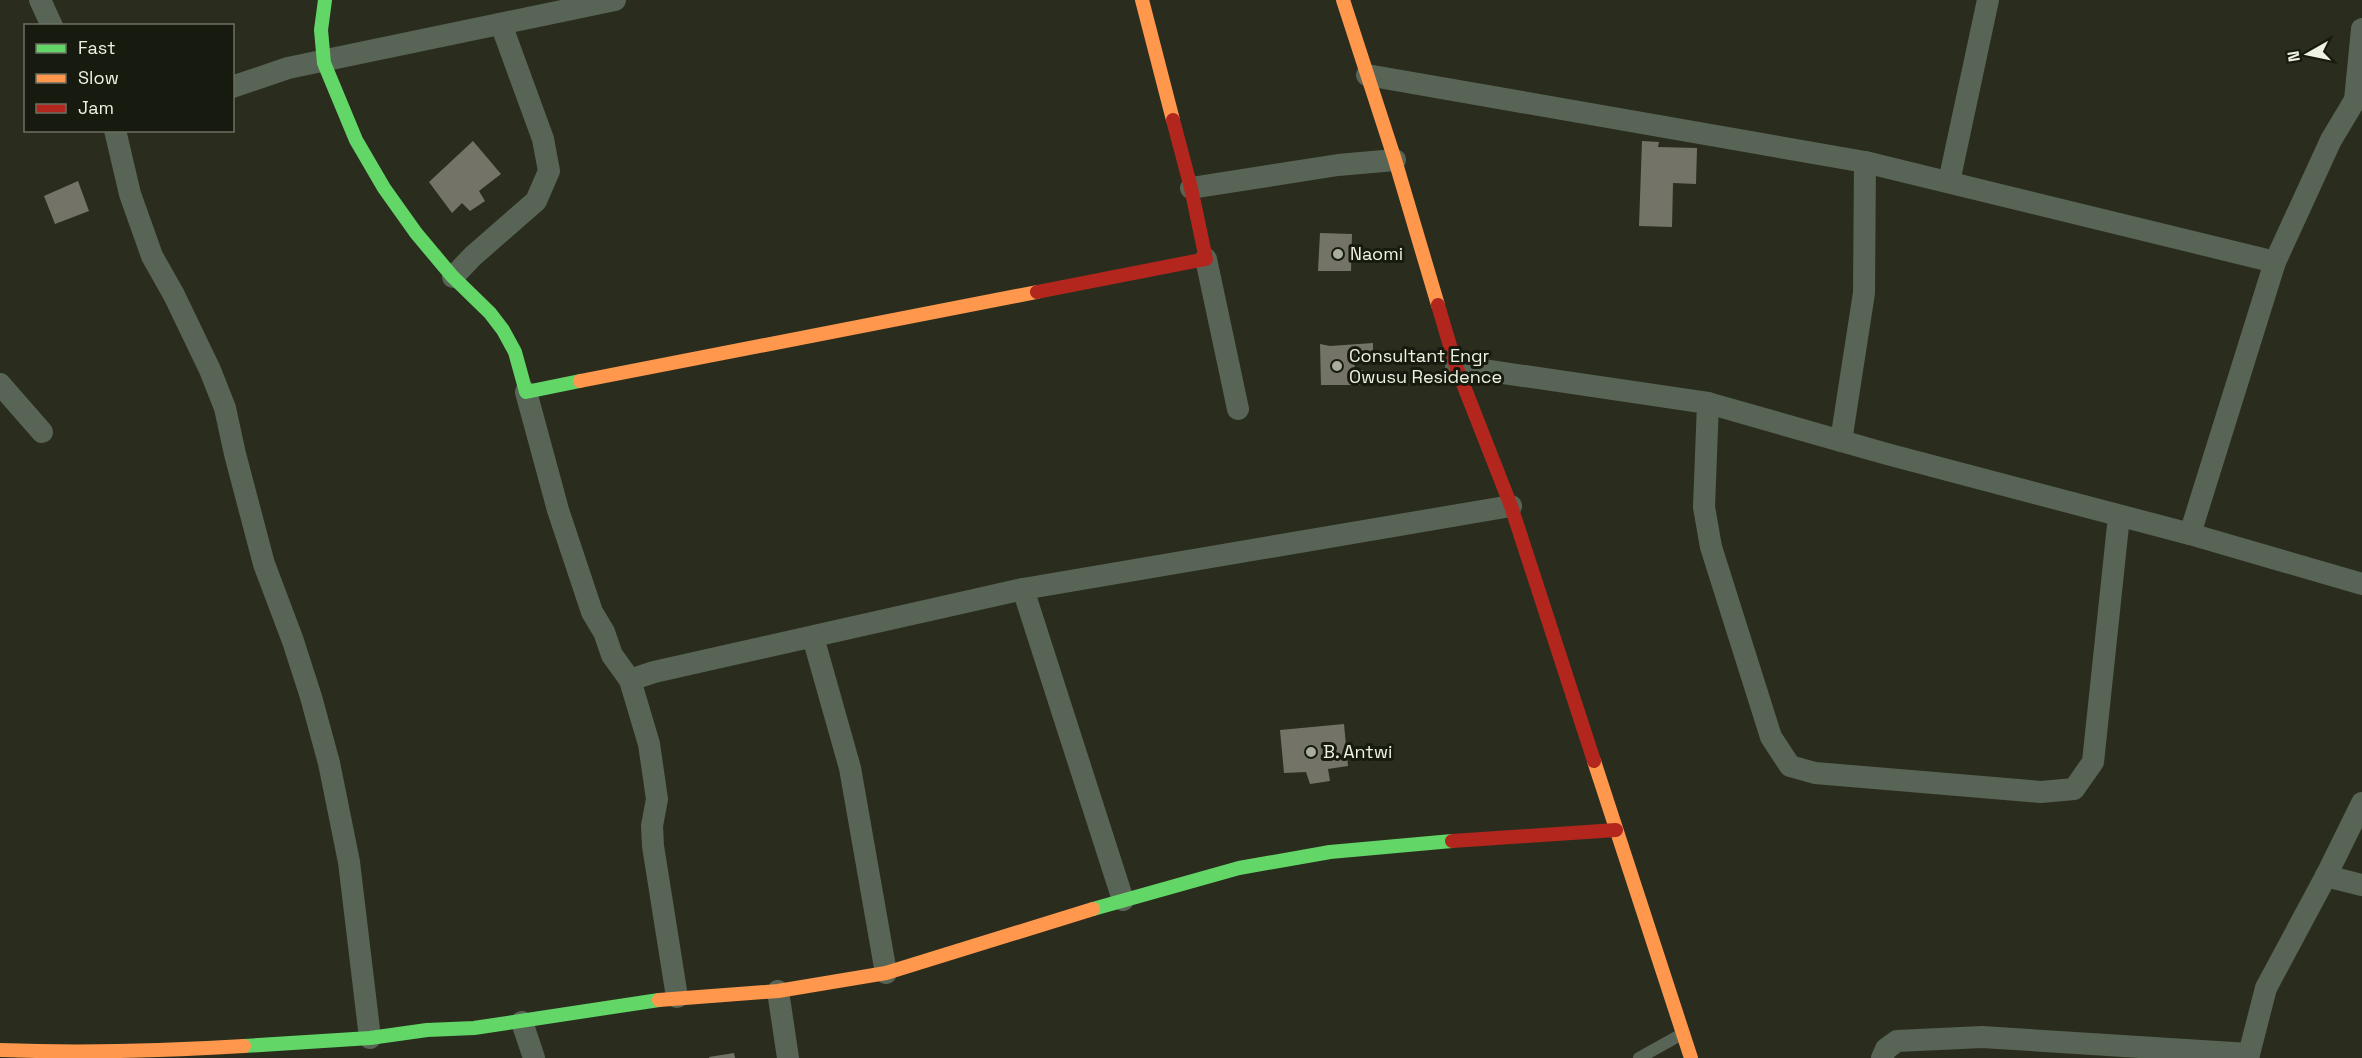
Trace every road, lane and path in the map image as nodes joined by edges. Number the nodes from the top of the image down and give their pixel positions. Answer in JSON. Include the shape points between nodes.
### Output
{"nodes":[{"id":1,"x":40,"y":0,"type":"edge"},
{"id":2,"x":324,"y":0,"type":"edge"},
{"id":3,"x":615,"y":0,"type":"edge"},
{"id":4,"x":1142,"y":0,"type":"edge"},
{"id":5,"x":1343,"y":0,"type":"edge"},
{"id":6,"x":1988,"y":0,"type":"edge"},
{"id":7,"x":51,"y":24,"type":"edge"},
{"id":8,"x":501,"y":24,"type":"junction"},
{"id":9,"x":2362,"y":29,"type":"edge"},
{"id":10,"x":323,"y":61,"type":"junction"},
{"id":11,"x":1367,"y":75,"type":"junction"},
{"id":12,"x":234,"y":86,"type":"edge"},
{"id":13,"x":2358,"y":101,"type":"edge"},
{"id":14,"x":115,"y":132,"type":"edge"},
{"id":15,"x":1395,"y":160,"type":"junction"},
{"id":16,"x":1864,"y":162,"type":"junction"},
{"id":17,"x":1949,"y":182,"type":"junction"},
{"id":18,"x":1191,"y":188,"type":"junction"},
{"id":19,"x":1206,"y":259,"type":"junction"},
{"id":20,"x":2275,"y":262,"type":"junction"},
{"id":21,"x":453,"y":277,"type":"junction"},
{"id":22,"x":1456,"y":366,"type":"junction"},
{"id":23,"x":0,"y":384,"type":"edge"},
{"id":24,"x":526,"y":392,"type":"junction"},
{"id":25,"x":1708,"y":403,"type":"junction"},
{"id":26,"x":1238,"y":409,"type":"dead end"},
{"id":27,"x":42,"y":432,"type":"dead end"},
{"id":28,"x":1841,"y":441,"type":"junction"},
{"id":29,"x":1511,"y":506,"type":"junction"},
{"id":30,"x":2119,"y":516,"type":"junction"},
{"id":31,"x":2190,"y":534,"type":"junction"},
{"id":32,"x":2362,"y":584,"type":"edge"},
{"id":33,"x":1023,"y":589,"type":"junction"},
{"id":34,"x":813,"y":637,"type":"junction"},
{"id":35,"x":630,"y":680,"type":"junction"},
{"id":36,"x":2362,"y":803,"type":"edge"},
{"id":37,"x":1616,"y":830,"type":"junction"},
{"id":38,"x":2326,"y":876,"type":"junction"},
{"id":39,"x":2362,"y":885,"type":"edge"},
{"id":40,"x":1123,"y":900,"type":"junction"},
{"id":41,"x":886,"y":973,"type":"junction"},
{"id":42,"x":778,"y":991,"type":"junction"},
{"id":43,"x":677,"y":997,"type":"junction"},
{"id":44,"x":522,"y":1022,"type":"junction"},
{"id":45,"x":1683,"y":1034,"type":"junction"},
{"id":46,"x":370,"y":1038,"type":"junction"},
{"id":47,"x":0,"y":1050,"type":"edge"},
{"id":48,"x":2249,"y":1056,"type":"edge"},
{"id":49,"x":534,"y":1058,"type":"edge"},
{"id":50,"x":788,"y":1058,"type":"edge"},
{"id":51,"x":1639,"y":1058,"type":"edge"},
{"id":52,"x":1691,"y":1058,"type":"edge"},
{"id":53,"x":1882,"y":1058,"type":"edge"}],
"edges":[{"from":1,"to":7,"type":"street"},
{"from":2,"to":10,"type":"street"},
{"from":3,"to":8,"type":"street"},
{"from":4,"to":18,"type":"street"},
{"from":5,"to":11,"type":"street"},
{"from":6,"to":17,"type":"street"},
{"from":8,"to":10,"type":"street"},
{"from":8,"to":21,"type":"street","via":[[543,139],[549,171],[536,201]]},
{"from":9,"to":13,"type":"street"},
{"from":10,"to":12,"type":"street"},
{"from":10,"to":21,"type":"street","via":[[355,140],[380,181]]},
{"from":11,"to":15,"type":"street"},
{"from":11,"to":16,"type":"street"},
{"from":13,"to":20,"type":"street","via":[[2331,140]]},
{"from":14,"to":46,"type":"street","via":[[130,194],[152,256],[225,408],[264,564],[311,697],[349,862]]},
{"from":15,"to":18,"type":"street"},
{"from":15,"to":22,"type":"street"},
{"from":16,"to":17,"type":"street"},
{"from":16,"to":28,"type":"street","via":[[1864,293]]},
{"from":17,"to":20,"type":"street"},
{"from":18,"to":19,"type":"street"},
{"from":19,"to":24,"type":"street"},
{"from":19,"to":26,"type":"street"},
{"from":20,"to":31,"type":"street"},
{"from":21,"to":24,"type":"street","via":[[500,325],[510,342]]},
{"from":22,"to":25,"type":"street"},
{"from":22,"to":29,"type":"street"},
{"from":23,"to":27,"type":"street"},
{"from":24,"to":35,"type":"street","via":[[558,510],[592,612],[612,655]]},
{"from":25,"to":28,"type":"street"},
{"from":25,"to":30,"type":"street","via":[[1704,507],[1711,547],[1771,737],[1790,766],[1815,773],[2041,792],[2074,789],[2093,762]]},
{"from":28,"to":30,"type":"street"},
{"from":29,"to":33,"type":"street"},
{"from":29,"to":37,"type":"street"},
{"from":30,"to":31,"type":"street"},
{"from":31,"to":32,"type":"street"},
{"from":33,"to":34,"type":"street"},
{"from":33,"to":40,"type":"street"},
{"from":34,"to":35,"type":"street"},
{"from":34,"to":41,"type":"street","via":[[850,768]]},
{"from":35,"to":43,"type":"street","via":[[649,744],[657,799],[653,846]]},
{"from":36,"to":38,"type":"street"},
{"from":37,"to":40,"type":"street","via":[[1330,852],[1239,868]]},
{"from":37,"to":45,"type":"street"},
{"from":38,"to":39,"type":"street"},
{"from":38,"to":48,"type":"street","via":[[2266,988]]},
{"from":40,"to":41,"type":"street"},
{"from":41,"to":42,"type":"street"},
{"from":42,"to":43,"type":"street"},
{"from":42,"to":50,"type":"street"},
{"from":43,"to":44,"type":"street"},
{"from":44,"to":46,"type":"street"},
{"from":44,"to":49,"type":"street"},
{"from":45,"to":51,"type":"lane"},
{"from":45,"to":52,"type":"street"},
{"from":46,"to":47,"type":"street","via":[[164,1051]]},
{"from":48,"to":53,"type":"street","via":[[1982,1037],[1897,1041]]}]}
